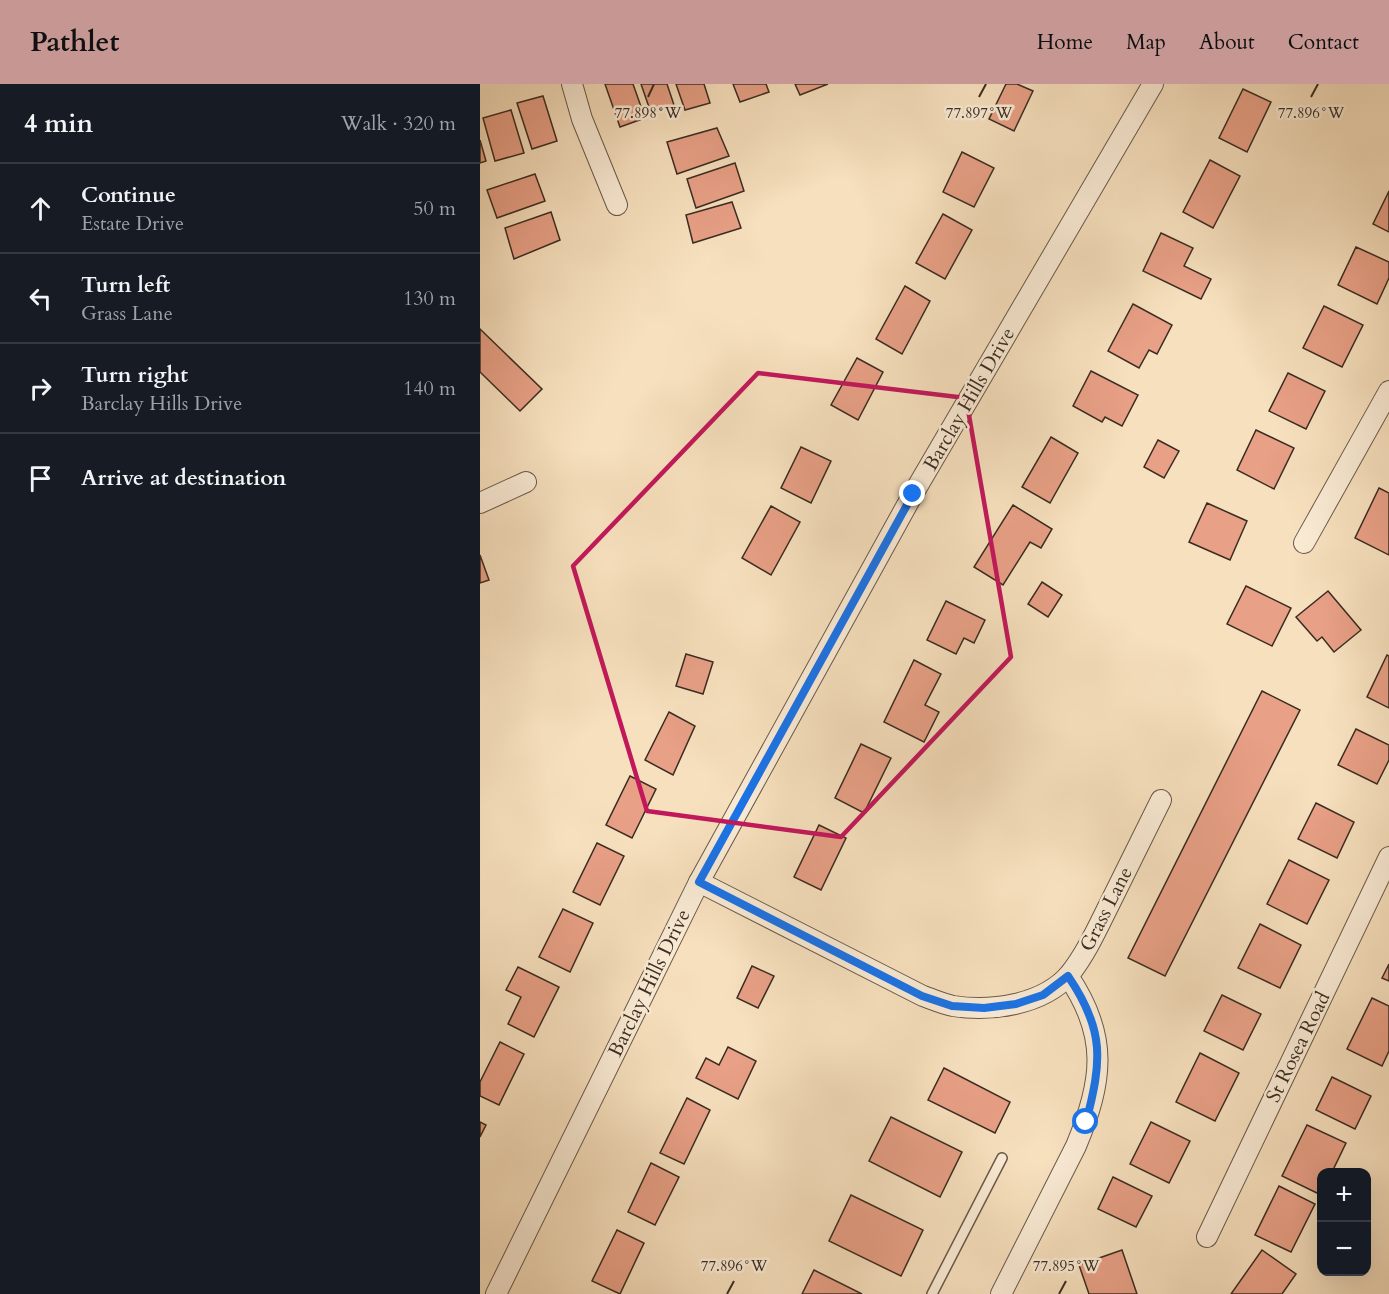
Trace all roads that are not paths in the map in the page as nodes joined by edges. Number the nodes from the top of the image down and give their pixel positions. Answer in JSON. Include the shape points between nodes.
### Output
{"nodes":[{"id":1,"x":572,"y":84,"type":"edge"},
{"id":2,"x":1153,"y":84,"type":"edge"},
{"id":3,"x":617,"y":205,"type":"dead end"},
{"id":4,"x":1389,"y":391,"type":"edge"},
{"id":5,"x":526,"y":482,"type":"dead end"},
{"id":6,"x":480,"y":503,"type":"edge"},
{"id":7,"x":1304,"y":543,"type":"dead end"},
{"id":8,"x":1161,"y":800,"type":"dead end"},
{"id":9,"x":1389,"y":857,"type":"edge"},
{"id":10,"x":699,"y":882,"type":"junction"},
{"id":11,"x":1068,"y":976,"type":"junction"},
{"id":12,"x":1002,"y":1158,"type":"dead end"},
{"id":13,"x":1207,"y":1237,"type":"dead end"},
{"id":14,"x":496,"y":1294,"type":"edge"},
{"id":15,"x":932,"y":1294,"type":"edge"},
{"id":16,"x":1000,"y":1294,"type":"edge"}],
"edges":[{"from":1,"to":3,"type":"street"},
{"from":2,"to":10,"type":"street","name":"Barclay Hills Drive","via":[[913,494]]},
{"from":4,"to":7,"type":"street"},
{"from":5,"to":6,"type":"street"},
{"from":8,"to":11,"type":"street","name":"Grass Lane","via":[[1096,930]]},
{"from":9,"to":13,"type":"street","name":"St Rosea Road"},
{"from":10,"to":11,"type":"street","name":"Grass Lane","via":[[922,996],[952,1006],[1016,1004],[1043,995]]},
{"from":10,"to":14,"type":"street","name":"Barclay Hills Drive"},
{"from":11,"to":16,"type":"street","via":[[1094,1028],[1098,1044],[1096,1085],[1076,1146]]},
{"from":12,"to":15,"type":"lane"}]}
